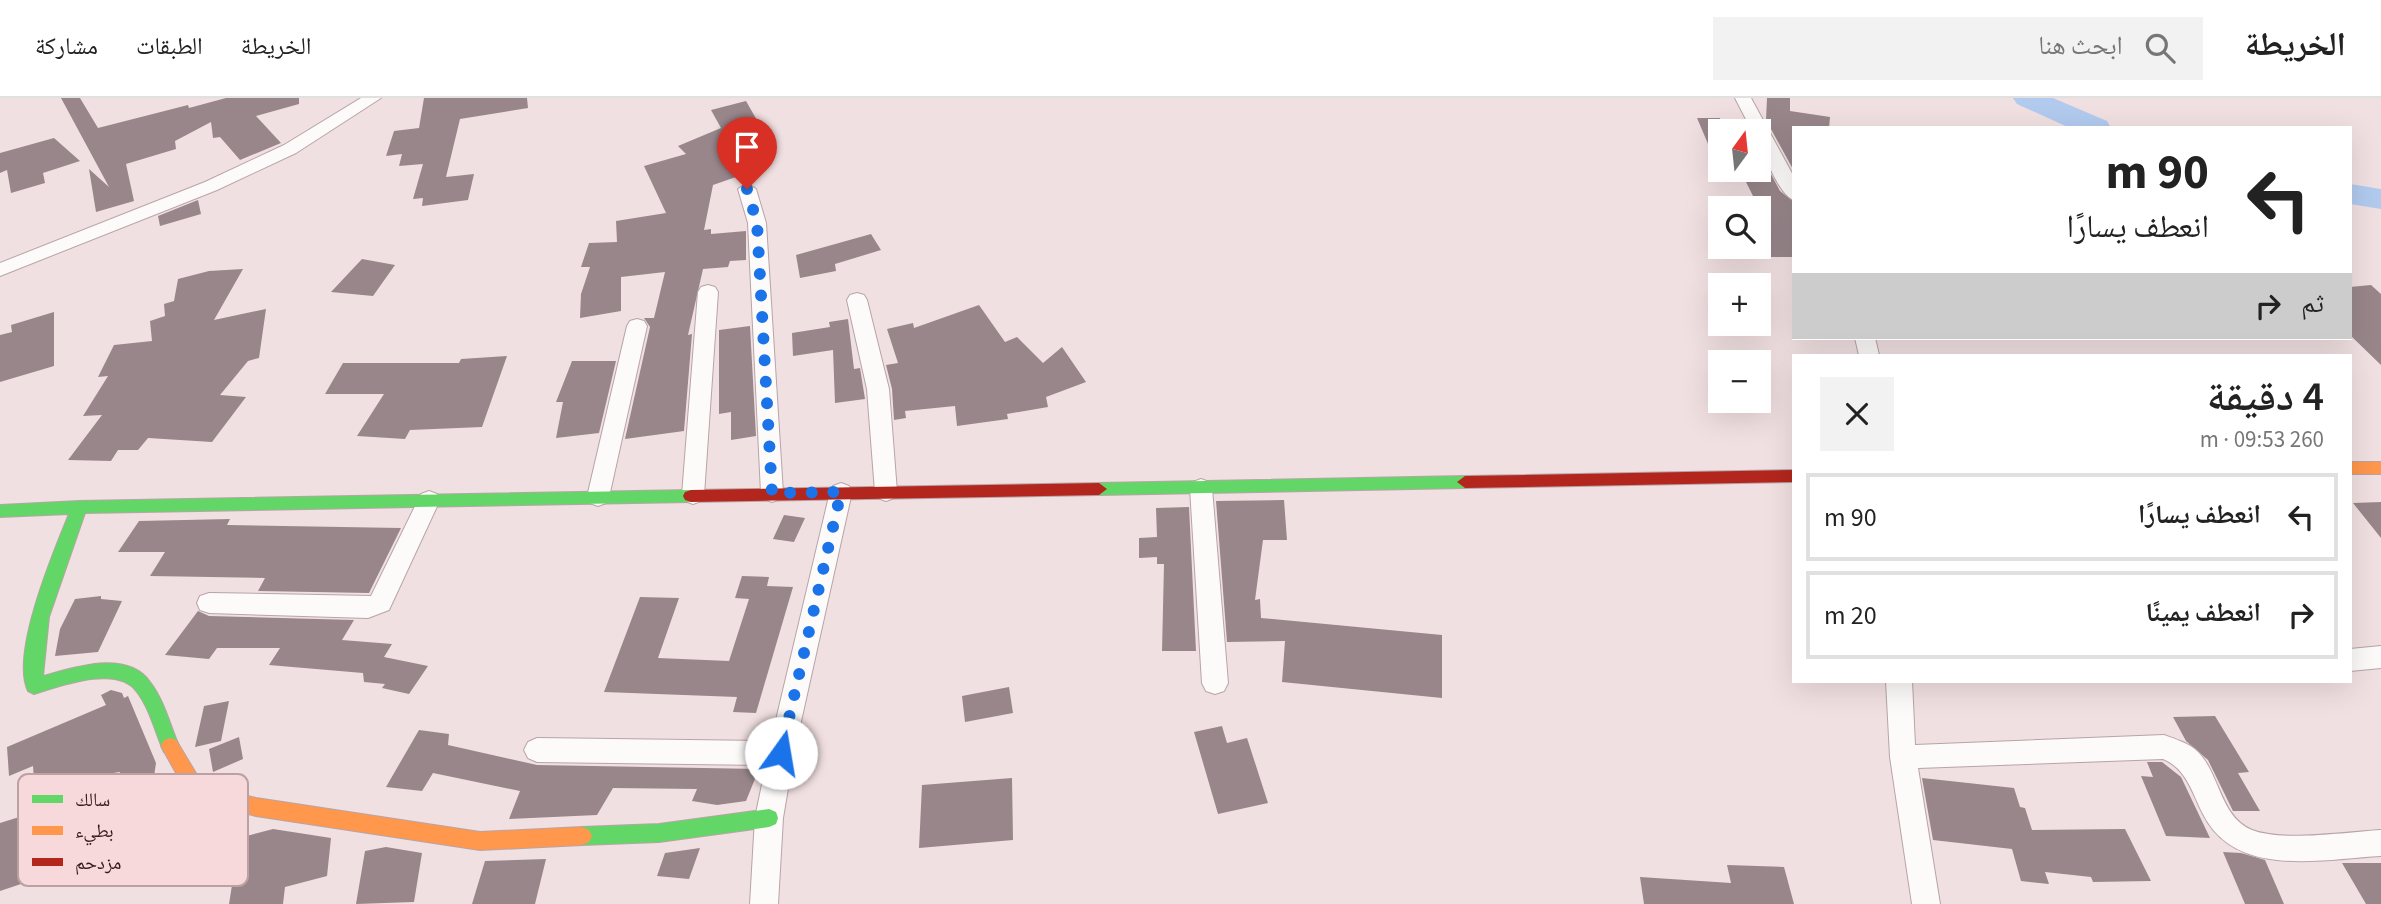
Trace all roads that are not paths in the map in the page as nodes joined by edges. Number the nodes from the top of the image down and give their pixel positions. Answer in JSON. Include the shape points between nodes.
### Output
{"nodes":[{"id":1,"x":373,"y":98,"type":"edge"},
{"id":2,"x":1743,"y":98,"type":"edge"},
{"id":3,"x":747,"y":189,"type":"dead end"},
{"id":4,"x":1792,"y":190,"type":"edge"},
{"id":5,"x":0,"y":270,"type":"edge"},
{"id":6,"x":708,"y":292,"type":"dead end"},
{"id":7,"x":857,"y":300,"type":"dead end"},
{"id":8,"x":637,"y":326,"type":"dead end"},
{"id":9,"x":2352,"y":468,"type":"edge"},
{"id":10,"x":2381,"y":468,"type":"edge"},
{"id":11,"x":1792,"y":476,"type":"edge"},
{"id":12,"x":1200,"y":488,"type":"junction"},
{"id":13,"x":841,"y":492,"type":"junction"},
{"id":14,"x":886,"y":492,"type":"junction"},
{"id":15,"x":772,"y":493,"type":"junction"},
{"id":16,"x":693,"y":495,"type":"junction"},
{"id":17,"x":598,"y":497,"type":"junction"},
{"id":18,"x":429,"y":500,"type":"junction"},
{"id":19,"x":79,"y":507,"type":"junction"},
{"id":20,"x":0,"y":511,"type":"edge"},
{"id":21,"x":209,"y":603,"type":"dead end"},
{"id":22,"x":2381,"y":657,"type":"edge"},
{"id":23,"x":2352,"y":660,"type":"edge"},
{"id":24,"x":1215,"y":683,"type":"dead end"},
{"id":25,"x":1899,"y":683,"type":"edge"},
{"id":26,"x":537,"y":750,"type":"dead end"},
{"id":27,"x":781,"y":753,"type":"junction"},
{"id":28,"x":1903,"y":757,"type":"junction"},
{"id":29,"x":185,"y":774,"type":"edge"},
{"id":30,"x":248,"y":805,"type":"edge"},
{"id":31,"x":769,"y":818,"type":"junction"},
{"id":32,"x":2381,"y":842,"type":"edge"},
{"id":33,"x":764,"y":904,"type":"edge"},
{"id":34,"x":1926,"y":904,"type":"edge"}],
"edges":[{"from":1,"to":5,"type":"street","via":[[290,149],[211,186]]},
{"from":2,"to":4,"type":"street"},
{"from":3,"to":15,"type":"street","via":[[757,223]]},
{"from":6,"to":16,"type":"street"},
{"from":7,"to":14,"type":"street","via":[[878,389]]},
{"from":8,"to":17,"type":"street"},
{"from":9,"to":10,"type":"main road"},
{"from":11,"to":12,"type":"main road"},
{"from":12,"to":14,"type":"main road"},
{"from":12,"to":24,"type":"street"},
{"from":13,"to":14,"type":"main road"},
{"from":13,"to":15,"type":"main road"},
{"from":13,"to":27,"type":"street"},
{"from":15,"to":16,"type":"main road"},
{"from":16,"to":17,"type":"main road"},
{"from":17,"to":18,"type":"main road"},
{"from":18,"to":19,"type":"main road"},
{"from":18,"to":21,"type":"street","via":[[380,603],[368,608]]},
{"from":19,"to":20,"type":"main road"},
{"from":19,"to":29,"type":"main road","via":[[52,581],[31,671],[34,686],[105,672],[132,674],[142,683]]},
{"from":22,"to":23,"type":"street"},
{"from":25,"to":28,"type":"street"},
{"from":26,"to":27,"type":"street"},
{"from":27,"to":31,"type":"street"},
{"from":28,"to":32,"type":"street","via":[[2164,747],[2191,761],[2217,814],[2246,841],[2292,846]]},
{"from":28,"to":34,"type":"street"},
{"from":30,"to":31,"type":"main road","via":[[480,841],[659,833]]},
{"from":31,"to":33,"type":"street"}]}
